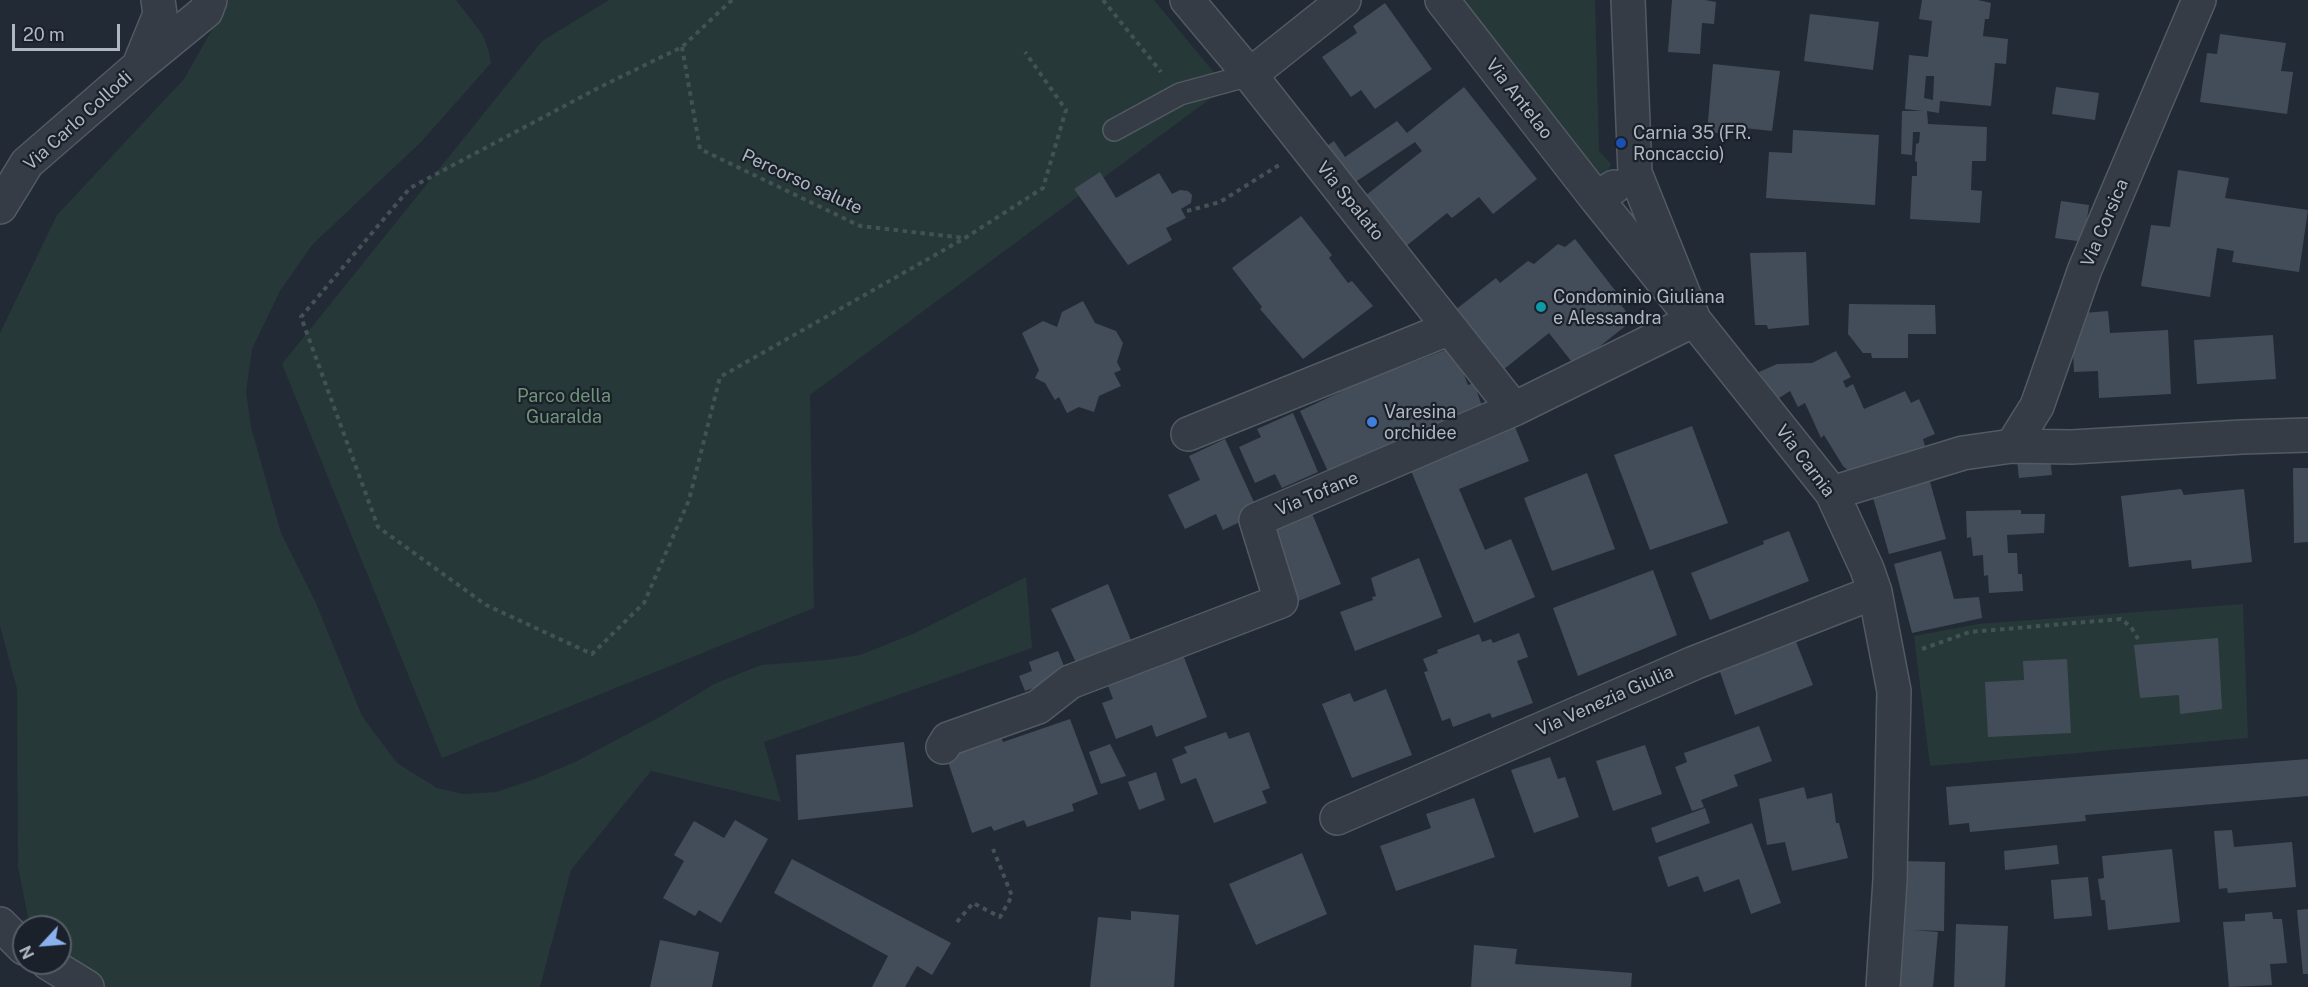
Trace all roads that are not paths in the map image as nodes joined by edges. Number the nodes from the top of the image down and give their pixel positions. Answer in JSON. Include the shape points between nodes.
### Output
{"nodes":[{"id":1,"x":158,"y":0,"type":"edge"},
{"id":2,"x":210,"y":0,"type":"edge"},
{"id":3,"x":1187,"y":0,"type":"edge"},
{"id":4,"x":1344,"y":0,"type":"edge"},
{"id":5,"x":1442,"y":0,"type":"edge"},
{"id":6,"x":1628,"y":0,"type":"edge"},
{"id":7,"x":2199,"y":0,"type":"edge"},
{"id":8,"x":138,"y":66,"type":"junction"},
{"id":9,"x":1250,"y":75,"type":"junction"},
{"id":10,"x":1114,"y":130,"type":"dead end"},
{"id":11,"x":1635,"y":173,"type":"junction"},
{"id":12,"x":1596,"y":198,"type":"junction"},
{"id":13,"x":0,"y":207,"type":"edge"},
{"id":14,"x":1694,"y":320,"type":"junction"},
{"id":15,"x":1450,"y":328,"type":"junction"},
{"id":16,"x":1514,"y":409,"type":"junction"},
{"id":17,"x":1188,"y":434,"type":"dead end"},
{"id":18,"x":2308,"y":435,"type":"edge"},
{"id":19,"x":2012,"y":446,"type":"junction"},
{"id":20,"x":1832,"y":493,"type":"junction"},
{"id":21,"x":1875,"y":592,"type":"junction"},
{"id":22,"x":943,"y":747,"type":"dead end"},
{"id":23,"x":1337,"y":818,"type":"dead end"},
{"id":24,"x":0,"y":924,"type":"edge"},
{"id":25,"x":12,"y":936,"type":"edge"},
{"id":26,"x":68,"y":975,"type":"edge"},
{"id":27,"x":87,"y":987,"type":"edge"},
{"id":28,"x":1883,"y":987,"type":"edge"}],
"edges":[{"from":1,"to":8,"type":"street","name":"Via Carlo Collodi","via":[[160,14]]},
{"from":2,"to":8,"type":"street","name":"Via Carlo Collodi","via":[[206,11]]},
{"from":3,"to":9,"type":"street","name":"Via Spalato"},
{"from":4,"to":9,"type":"street"},
{"from":5,"to":12,"type":"street","name":"Via Antelao"},
{"from":6,"to":11,"type":"street","name":"Via Carnia"},
{"from":7,"to":19,"type":"street","name":"Via Corsica","via":[[2085,269],[2037,406]]},
{"from":8,"to":13,"type":"street","name":"Via Carlo Collodi","via":[[27,163]]},
{"from":9,"to":10,"type":"lane","via":[[1179,94]]},
{"from":9,"to":15,"type":"street","name":"Via Spalato"},
{"from":11,"to":12,"type":"street"},
{"from":11,"to":14,"type":"street","name":"Via Carnia"},
{"from":12,"to":14,"type":"street","name":"Via Antelao"},
{"from":14,"to":16,"type":"street","name":"Via Tofane"},
{"from":14,"to":20,"type":"street","name":"Via Carnia"},
{"from":15,"to":16,"type":"street","name":"Via Spalato"},
{"from":15,"to":17,"type":"street"},
{"from":16,"to":22,"type":"street","name":"Via Tofane","via":[[1256,520],[1281,602],[1070,682],[1038,707],[948,739]]},
{"from":18,"to":19,"type":"street","via":[[2072,447]]},
{"from":19,"to":20,"type":"street","via":[[1963,453]]},
{"from":20,"to":21,"type":"street","name":"Via Carnia"},
{"from":21,"to":23,"type":"street","name":"Via Venezia Giulia","via":[[1694,663]]},
{"from":21,"to":28,"type":"street","name":"Via Carnia","via":[[1894,691],[1894,775]]},
{"from":24,"to":25,"type":"street"},
{"from":26,"to":27,"type":"street"}]}
